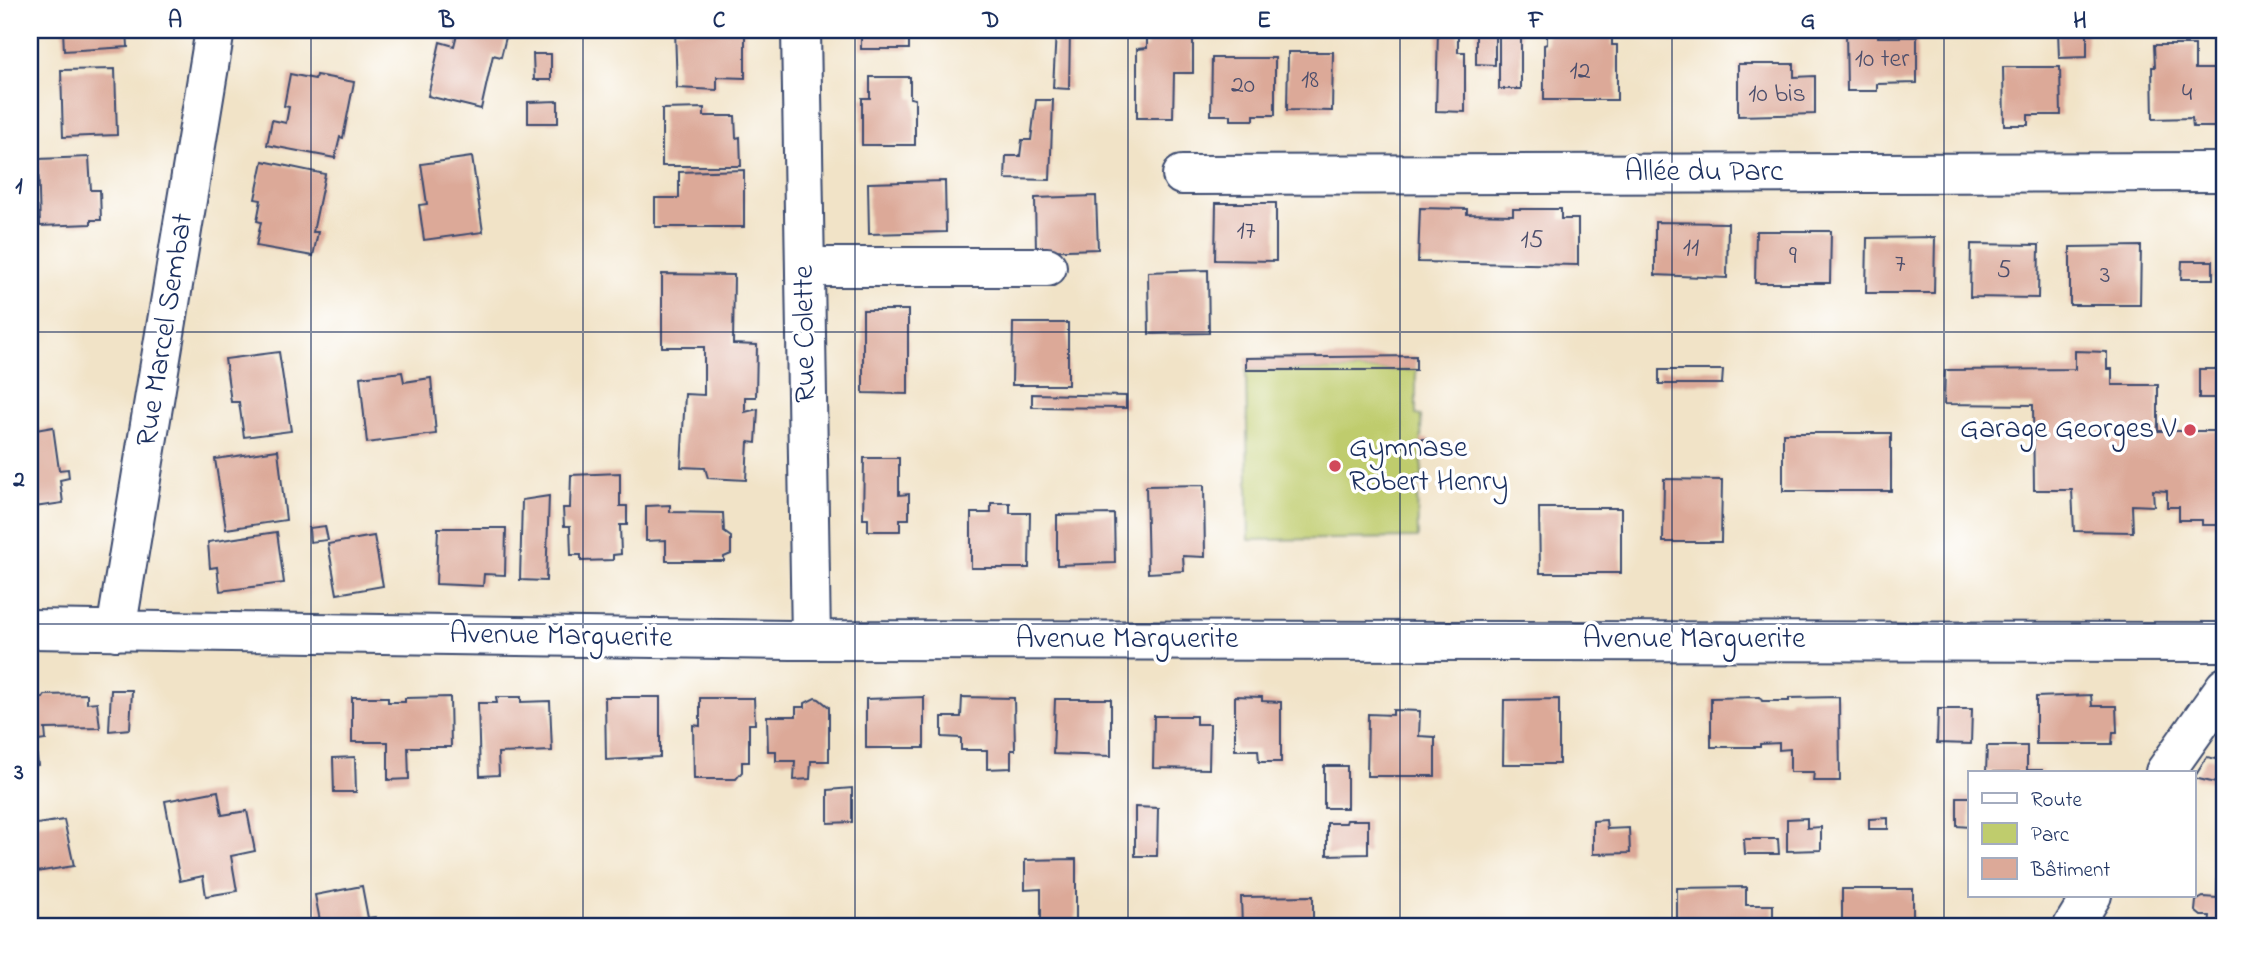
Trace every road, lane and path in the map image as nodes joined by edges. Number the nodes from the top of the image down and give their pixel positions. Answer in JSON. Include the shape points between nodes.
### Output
{"nodes":[{"id":1,"x":215,"y":30,"type":"edge"},
{"id":2,"x":801,"y":30,"type":"edge"},
{"id":3,"x":2225,"y":172,"type":"edge"},
{"id":4,"x":1182,"y":175,"type":"dead end"},
{"id":5,"x":805,"y":267,"type":"junction"},
{"id":6,"x":1047,"y":267,"type":"dead end"},
{"id":7,"x":30,"y":629,"type":"edge"},
{"id":8,"x":116,"y":631,"type":"junction"},
{"id":9,"x":811,"y":639,"type":"junction"},
{"id":10,"x":2225,"y":642,"type":"edge"},
{"id":11,"x":2225,"y":687,"type":"edge"},
{"id":12,"x":2166,"y":771,"type":"edge"},
{"id":13,"x":2091,"y":897,"type":"edge"},
{"id":14,"x":2073,"y":926,"type":"edge"}],
"edges":[{"from":1,"to":8,"type":"street","name":"Rue Marcel Sembat"},
{"from":2,"to":5,"type":"street","name":"Rue Colette"},
{"from":3,"to":4,"type":"street","name":"Allée du Parc"},
{"from":5,"to":6,"type":"street"},
{"from":5,"to":9,"type":"street","name":"Rue Colette"},
{"from":7,"to":8,"type":"street","name":"Avenue Marguerite"},
{"from":8,"to":9,"type":"street","name":"Avenue Marguerite"},
{"from":9,"to":10,"type":"street","name":"Avenue Marguerite"},
{"from":11,"to":12,"type":"street"},
{"from":13,"to":14,"type":"street"}]}
